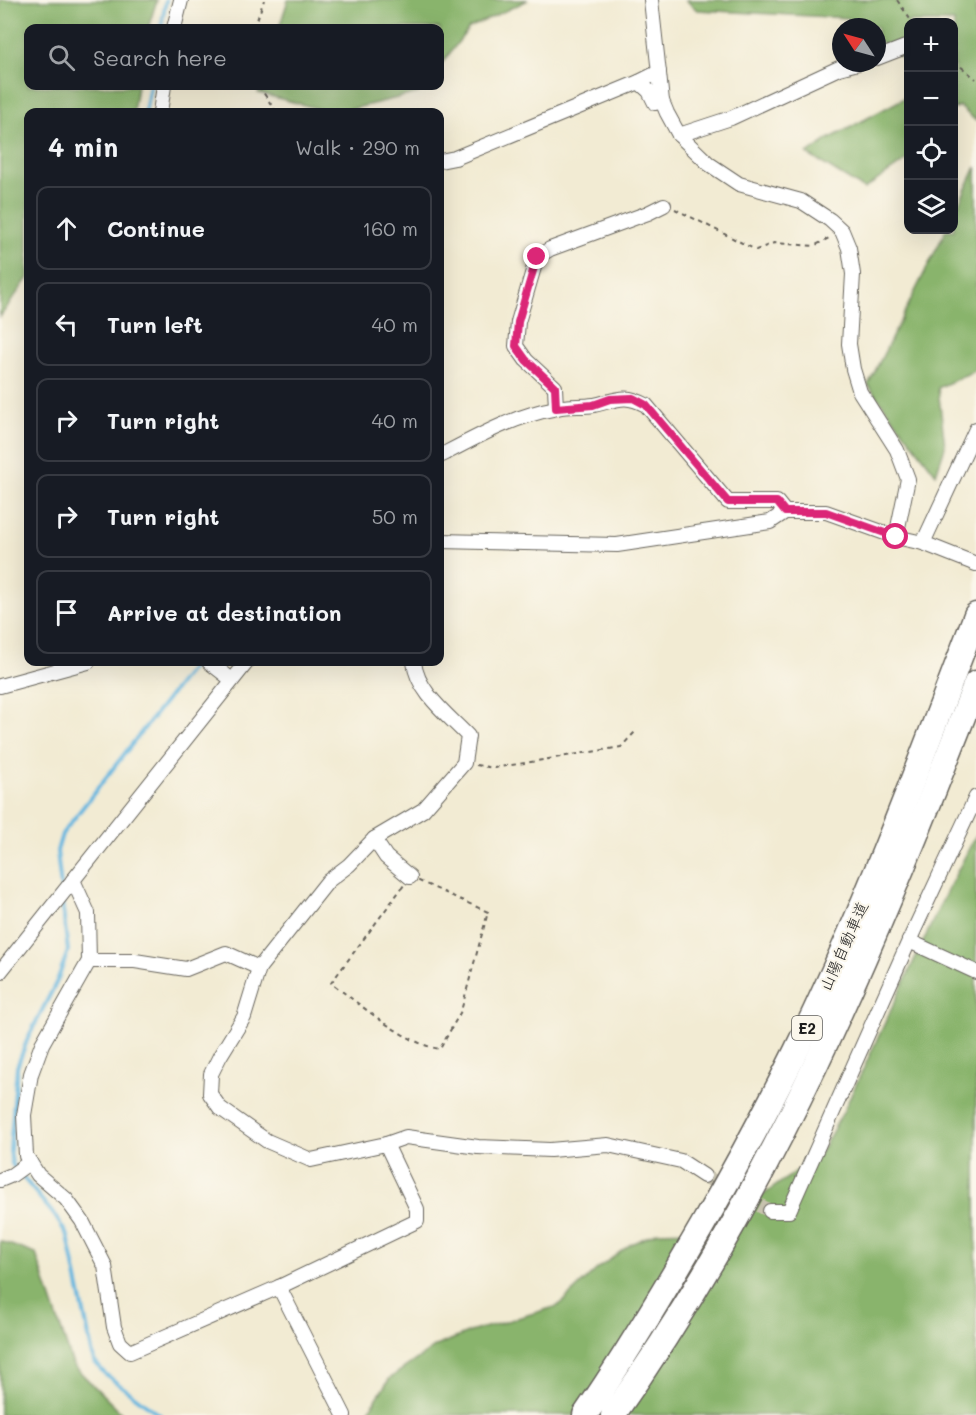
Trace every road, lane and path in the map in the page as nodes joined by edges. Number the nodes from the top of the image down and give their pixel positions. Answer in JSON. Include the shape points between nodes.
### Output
{"nodes":[{"id":1,"x":181,"y":0,"type":"edge"},
{"id":2,"x":264,"y":0,"type":"edge"},
{"id":3,"x":651,"y":0,"type":"edge"},
{"id":4,"x":897,"y":0,"type":"edge"},
{"id":5,"x":909,"y":18,"type":"edge"},
{"id":6,"x":175,"y":24,"type":"edge"},
{"id":7,"x":256,"y":24,"type":"edge"},
{"id":8,"x":904,"y":48,"type":"edge"},
{"id":9,"x":886,"y":55,"type":"edge"},
{"id":10,"x":958,"y":64,"type":"edge"},
{"id":11,"x":832,"y":71,"type":"edge"},
{"id":12,"x":659,"y":72,"type":"junction"},
{"id":13,"x":976,"y":79,"type":"edge"},
{"id":14,"x":639,"y":82,"type":"junction"},
{"id":15,"x":163,"y":90,"type":"edge"},
{"id":16,"x":262,"y":90,"type":"edge"},
{"id":17,"x":662,"y":101,"type":"junction"},
{"id":18,"x":161,"y":108,"type":"edge"},
{"id":19,"x":273,"y":108,"type":"edge"},
{"id":20,"x":679,"y":135,"type":"junction"},
{"id":21,"x":444,"y":160,"type":"edge"},
{"id":22,"x":664,"y":205,"type":"joint"},
{"id":23,"x":842,"y":231,"type":"junction"},
{"id":24,"x":556,"y":408,"type":"junction"},
{"id":25,"x":976,"y":429,"type":"edge"},
{"id":26,"x":444,"y":454,"type":"edge"},
{"id":27,"x":785,"y":512,"type":"junction"},
{"id":28,"x":896,"y":537,"type":"junction"},
{"id":29,"x":444,"y":540,"type":"edge"},
{"id":30,"x":923,"y":543,"type":"junction"},
{"id":31,"x":976,"y":564,"type":"edge"},
{"id":32,"x":976,"y":615,"type":"edge"},
{"id":33,"x":73,"y":666,"type":"edge"},
{"id":34,"x":216,"y":666,"type":"edge"},
{"id":35,"x":244,"y":666,"type":"edge"},
{"id":36,"x":414,"y":666,"type":"edge"},
{"id":37,"x":232,"y":680,"type":"junction"},
{"id":38,"x":976,"y":683,"type":"edge"},
{"id":39,"x":0,"y":686,"type":"edge"},
{"id":40,"x":635,"y":732,"type":"dead end"},
{"id":41,"x":465,"y":763,"type":"junction"},
{"id":42,"x":976,"y":797,"type":"edge"},
{"id":43,"x":374,"y":839,"type":"junction"},
{"id":44,"x":410,"y":876,"type":"junction"},
{"id":45,"x":73,"y":880,"type":"junction"},
{"id":46,"x":909,"y":941,"type":"junction"},
{"id":47,"x":89,"y":961,"type":"junction"},
{"id":48,"x":259,"y":968,"type":"junction"},
{"id":49,"x":0,"y":972,"type":"edge"},
{"id":50,"x":976,"y":972,"type":"edge"},
{"id":51,"x":386,"y":1144,"type":"junction"},
{"id":52,"x":30,"y":1162,"type":"junction"},
{"id":53,"x":704,"y":1176,"type":"tunnel mouth"},
{"id":54,"x":0,"y":1180,"type":"edge"},
{"id":55,"x":770,"y":1211,"type":"dead end"},
{"id":56,"x":279,"y":1287,"type":"junction"},
{"id":57,"x":344,"y":1415,"type":"edge"},
{"id":58,"x":585,"y":1415,"type":"edge"},
{"id":59,"x":613,"y":1415,"type":"edge"}],
"edges":[{"from":1,"to":6,"type":"street"},
{"from":2,"to":7,"type":"path"},
{"from":3,"to":12,"type":"street"},
{"from":4,"to":5,"type":"path"},
{"from":8,"to":9,"type":"street"},
{"from":10,"to":13,"type":"path"},
{"from":11,"to":20,"type":"street","via":[[731,118]]},
{"from":12,"to":14,"type":"street"},
{"from":12,"to":17,"type":"street"},
{"from":14,"to":17,"type":"street","via":[[656,103]]},
{"from":14,"to":21,"type":"street"},
{"from":15,"to":18,"type":"street"},
{"from":16,"to":19,"type":"path"},
{"from":17,"to":20,"type":"street"},
{"from":20,"to":23,"type":"street","via":[[709,164],[740,184],[801,201]]},
{"from":22,"to":23,"type":"path","via":[[756,249],[774,243],[814,246]]},
{"from":22,"to":24,"type":"street","via":[[537,257],[518,322],[516,346],[555,387]]},
{"from":23,"to":28,"type":"street","via":[[853,274],[849,344],[853,369],[860,392],[897,450],[908,479]]},
{"from":24,"to":26,"type":"street","via":[[504,424]]},
{"from":24,"to":27,"type":"street","via":[[633,398],[646,405],[728,502],[777,502]]},
{"from":25,"to":30,"type":"street"},
{"from":27,"to":28,"type":"street","via":[[826,512]]},
{"from":27,"to":29,"type":"street","via":[[770,522],[616,545]]},
{"from":28,"to":30,"type":"street"},
{"from":30,"to":31,"type":"street"},
{"from":32,"to":58,"type":"highway","name":"山陽自動車道","number":"E2","via":[[864,901],[796,1051],[663,1293]]},
{"from":33,"to":39,"type":"street"},
{"from":34,"to":37,"type":"street"},
{"from":35,"to":37,"type":"street"},
{"from":36,"to":41,"type":"street","via":[[420,684],[468,736]]},
{"from":37,"to":45,"type":"street"},
{"from":38,"to":59,"type":"highway","name":"山陽自動車道","number":"E2","via":[[887,909],[817,1064],[752,1191]]},
{"from":40,"to":41,"type":"path","via":[[621,747],[494,768]]},
{"from":41,"to":43,"type":"street","via":[[423,810]]},
{"from":42,"to":46,"type":"street"},
{"from":43,"to":44,"type":"street","via":[[386,857]]},
{"from":43,"to":48,"type":"street","via":[[328,881]]},
{"from":44,"to":44,"type":"path","via":[[488,912],[461,1011],[440,1049],[427,1047],[386,1023],[331,983]]},
{"from":45,"to":47,"type":"street","via":[[88,913]]},
{"from":45,"to":49,"type":"street"},
{"from":46,"to":50,"type":"street"},
{"from":46,"to":55,"type":"street","via":[[789,1210]]},
{"from":47,"to":48,"type":"street","via":[[135,961],[186,969],[226,953]]},
{"from":47,"to":52,"type":"street","via":[[42,1044],[31,1074],[24,1115],[26,1156]]},
{"from":48,"to":51,"type":"street","via":[[244,1017],[211,1074],[210,1094],[220,1108],[267,1141],[311,1160]]},
{"from":51,"to":53,"type":"street","via":[[406,1137],[478,1147],[550,1149],[608,1145],[681,1161]]},
{"from":51,"to":56,"type":"street","via":[[417,1209],[417,1221]]},
{"from":52,"to":54,"type":"street"},
{"from":52,"to":56,"type":"street","via":[[82,1221],[105,1266],[114,1327],[120,1343],[130,1352]]},
{"from":56,"to":57,"type":"street"}]}
